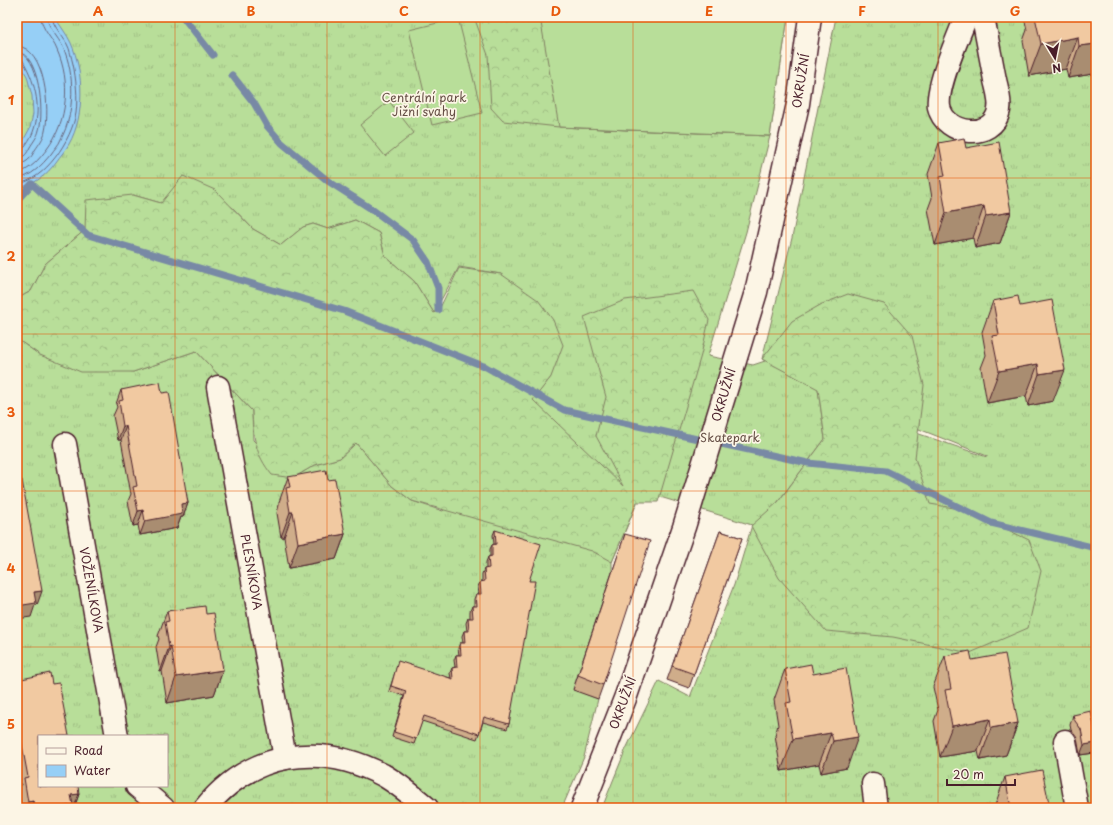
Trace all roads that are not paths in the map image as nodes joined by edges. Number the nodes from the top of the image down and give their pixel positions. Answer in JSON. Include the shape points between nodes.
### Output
{"nodes":[{"id":1,"x":810,"y":17,"type":"edge"},
{"id":2,"x":966,"y":17,"type":"edge"},
{"id":3,"x":983,"y":17,"type":"edge"},
{"id":4,"x":218,"y":387,"type":"dead end"},
{"id":5,"x":65,"y":444,"type":"dead end"},
{"id":6,"x":117,"y":735,"type":"edge"},
{"id":7,"x":1065,"y":741,"type":"dead end"},
{"id":8,"x":285,"y":758,"type":"junction"},
{"id":9,"x":873,"y":784,"type":"dead end"},
{"id":10,"x":138,"y":787,"type":"edge"},
{"id":11,"x":163,"y":808,"type":"edge"},
{"id":12,"x":205,"y":808,"type":"edge"},
{"id":13,"x":427,"y":808,"type":"edge"},
{"id":14,"x":582,"y":808,"type":"edge"},
{"id":15,"x":876,"y":808,"type":"edge"},
{"id":16,"x":1077,"y":808,"type":"edge"}],
"edges":[{"from":1,"to":14,"type":"street","name":"OKRUŽNÍ","via":[[798,104],[750,312],[684,527],[626,696]]},
{"from":2,"to":3,"type":"street","via":[[939,97],[941,113],[947,121],[969,132],[991,124],[1000,104]]},
{"from":4,"to":8,"type":"street","name":"PLESNÍKOVA"},
{"from":5,"to":6,"type":"street","name":"VOŽENÍLKOVA"},
{"from":7,"to":16,"type":"street"},
{"from":8,"to":12,"type":"street","via":[[260,765],[239,776]]},
{"from":8,"to":13,"type":"street","via":[[321,756],[349,760],[399,785]]},
{"from":9,"to":15,"type":"street"},
{"from":10,"to":11,"type":"street"}]}
